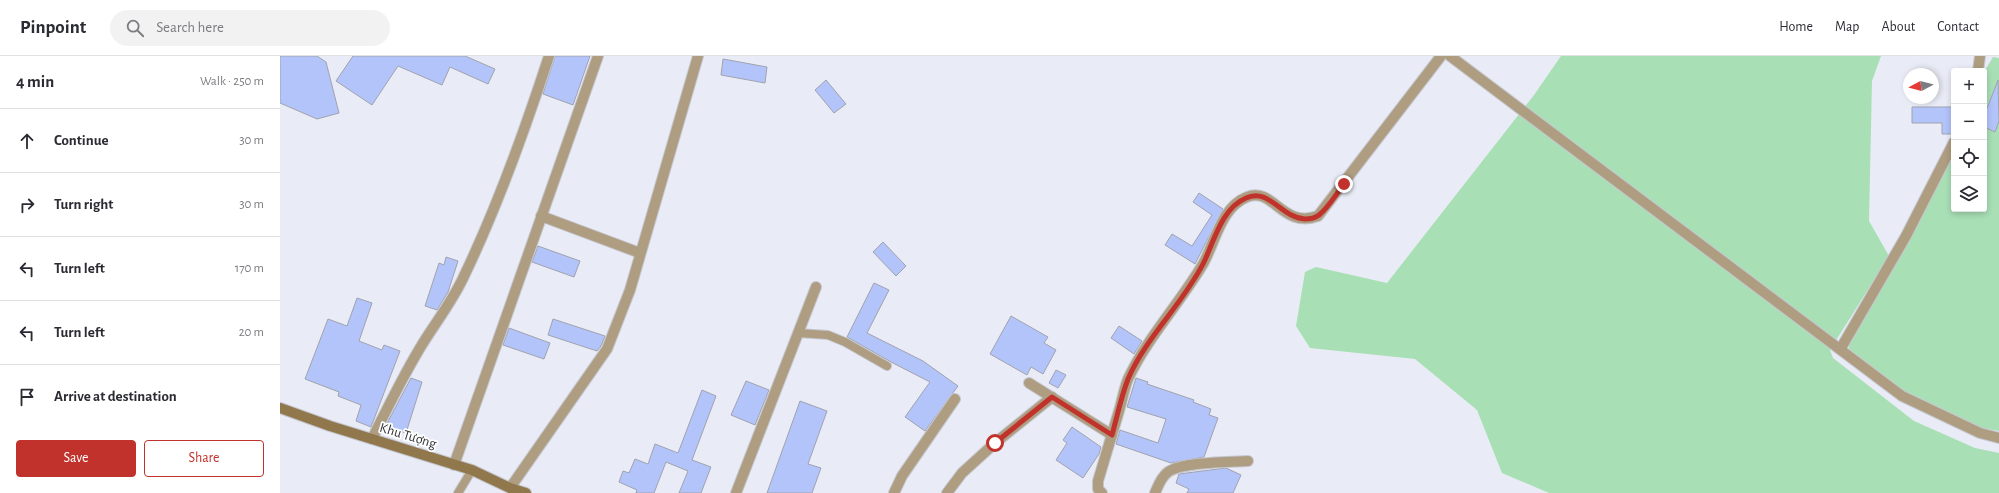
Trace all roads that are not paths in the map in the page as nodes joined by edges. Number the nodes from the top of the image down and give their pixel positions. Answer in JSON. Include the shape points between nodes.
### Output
{"nodes":[{"id":1,"x":548,"y":56,"type":"edge"},
{"id":2,"x":598,"y":56,"type":"edge"},
{"id":3,"x":698,"y":56,"type":"edge"},
{"id":4,"x":1441,"y":56,"type":"edge"},
{"id":5,"x":1450,"y":56,"type":"edge"},
{"id":6,"x":1980,"y":56,"type":"edge"},
{"id":7,"x":1978,"y":68,"type":"edge"},
{"id":8,"x":1951,"y":148,"type":"edge"},
{"id":9,"x":541,"y":216,"type":"junction"},
{"id":10,"x":640,"y":254,"type":"junction"},
{"id":11,"x":816,"y":287,"type":"dead end"},
{"id":12,"x":798,"y":333,"type":"junction"},
{"id":13,"x":1840,"y":348,"type":"junction"},
{"id":14,"x":887,"y":366,"type":"dead end"},
{"id":15,"x":1029,"y":383,"type":"dead end"},
{"id":16,"x":1052,"y":397,"type":"junction"},
{"id":17,"x":955,"y":399,"type":"dead end"},
{"id":18,"x":280,"y":408,"type":"edge"},
{"id":19,"x":1112,"y":435,"type":"junction"},
{"id":20,"x":1999,"y":438,"type":"edge"},
{"id":21,"x":372,"y":439,"type":"junction"},
{"id":22,"x":1248,"y":461,"type":"dead end"},
{"id":23,"x":454,"y":465,"type":"junction"},
{"id":24,"x":472,"y":470,"type":"junction"},
{"id":25,"x":510,"y":488,"type":"junction"},
{"id":26,"x":458,"y":493,"type":"edge"},
{"id":27,"x":526,"y":493,"type":"edge"},
{"id":28,"x":736,"y":493,"type":"edge"},
{"id":29,"x":894,"y":493,"type":"edge"},
{"id":30,"x":947,"y":493,"type":"edge"},
{"id":31,"x":1102,"y":493,"type":"edge"},
{"id":32,"x":1155,"y":493,"type":"edge"}],
"edges":[{"from":1,"to":21,"type":"street","via":[[525,127],[465,274],[444,313],[419,349]]},
{"from":2,"to":9,"type":"street"},
{"from":3,"to":10,"type":"street"},
{"from":4,"to":19,"type":"street","via":[[1318,216],[1310,219],[1295,218],[1261,196],[1248,196],[1235,204],[1215,236],[1203,264],[1128,379]]},
{"from":5,"to":13,"type":"street"},
{"from":6,"to":7,"type":"street"},
{"from":8,"to":13,"type":"street","via":[[1906,236]]},
{"from":9,"to":10,"type":"street"},
{"from":9,"to":23,"type":"street"},
{"from":10,"to":25,"type":"street","via":[[630,290],[607,349]]},
{"from":11,"to":12,"type":"street"},
{"from":12,"to":14,"type":"lane","via":[[828,335]]},
{"from":12,"to":28,"type":"street"},
{"from":13,"to":20,"type":"street","via":[[1902,396],[1980,433]]},
{"from":15,"to":16,"type":"street"},
{"from":16,"to":19,"type":"street"},
{"from":16,"to":30,"type":"street","via":[[962,473]]},
{"from":17,"to":29,"type":"street","via":[[902,476]]},
{"from":18,"to":21,"type":"street","name":"Khu Tượng"},
{"from":19,"to":31,"type":"street","via":[[1098,481],[1098,489]]},
{"from":21,"to":23,"type":"street","name":"Khu Tượng"},
{"from":22,"to":32,"type":"street","via":[[1180,467],[1168,472]]},
{"from":23,"to":24,"type":"street","name":"Khu Tượng"},
{"from":24,"to":25,"type":"street","name":"Khu Tượng"},
{"from":24,"to":26,"type":"lane"},
{"from":25,"to":27,"type":"street","name":"Khu Tượng"}]}
